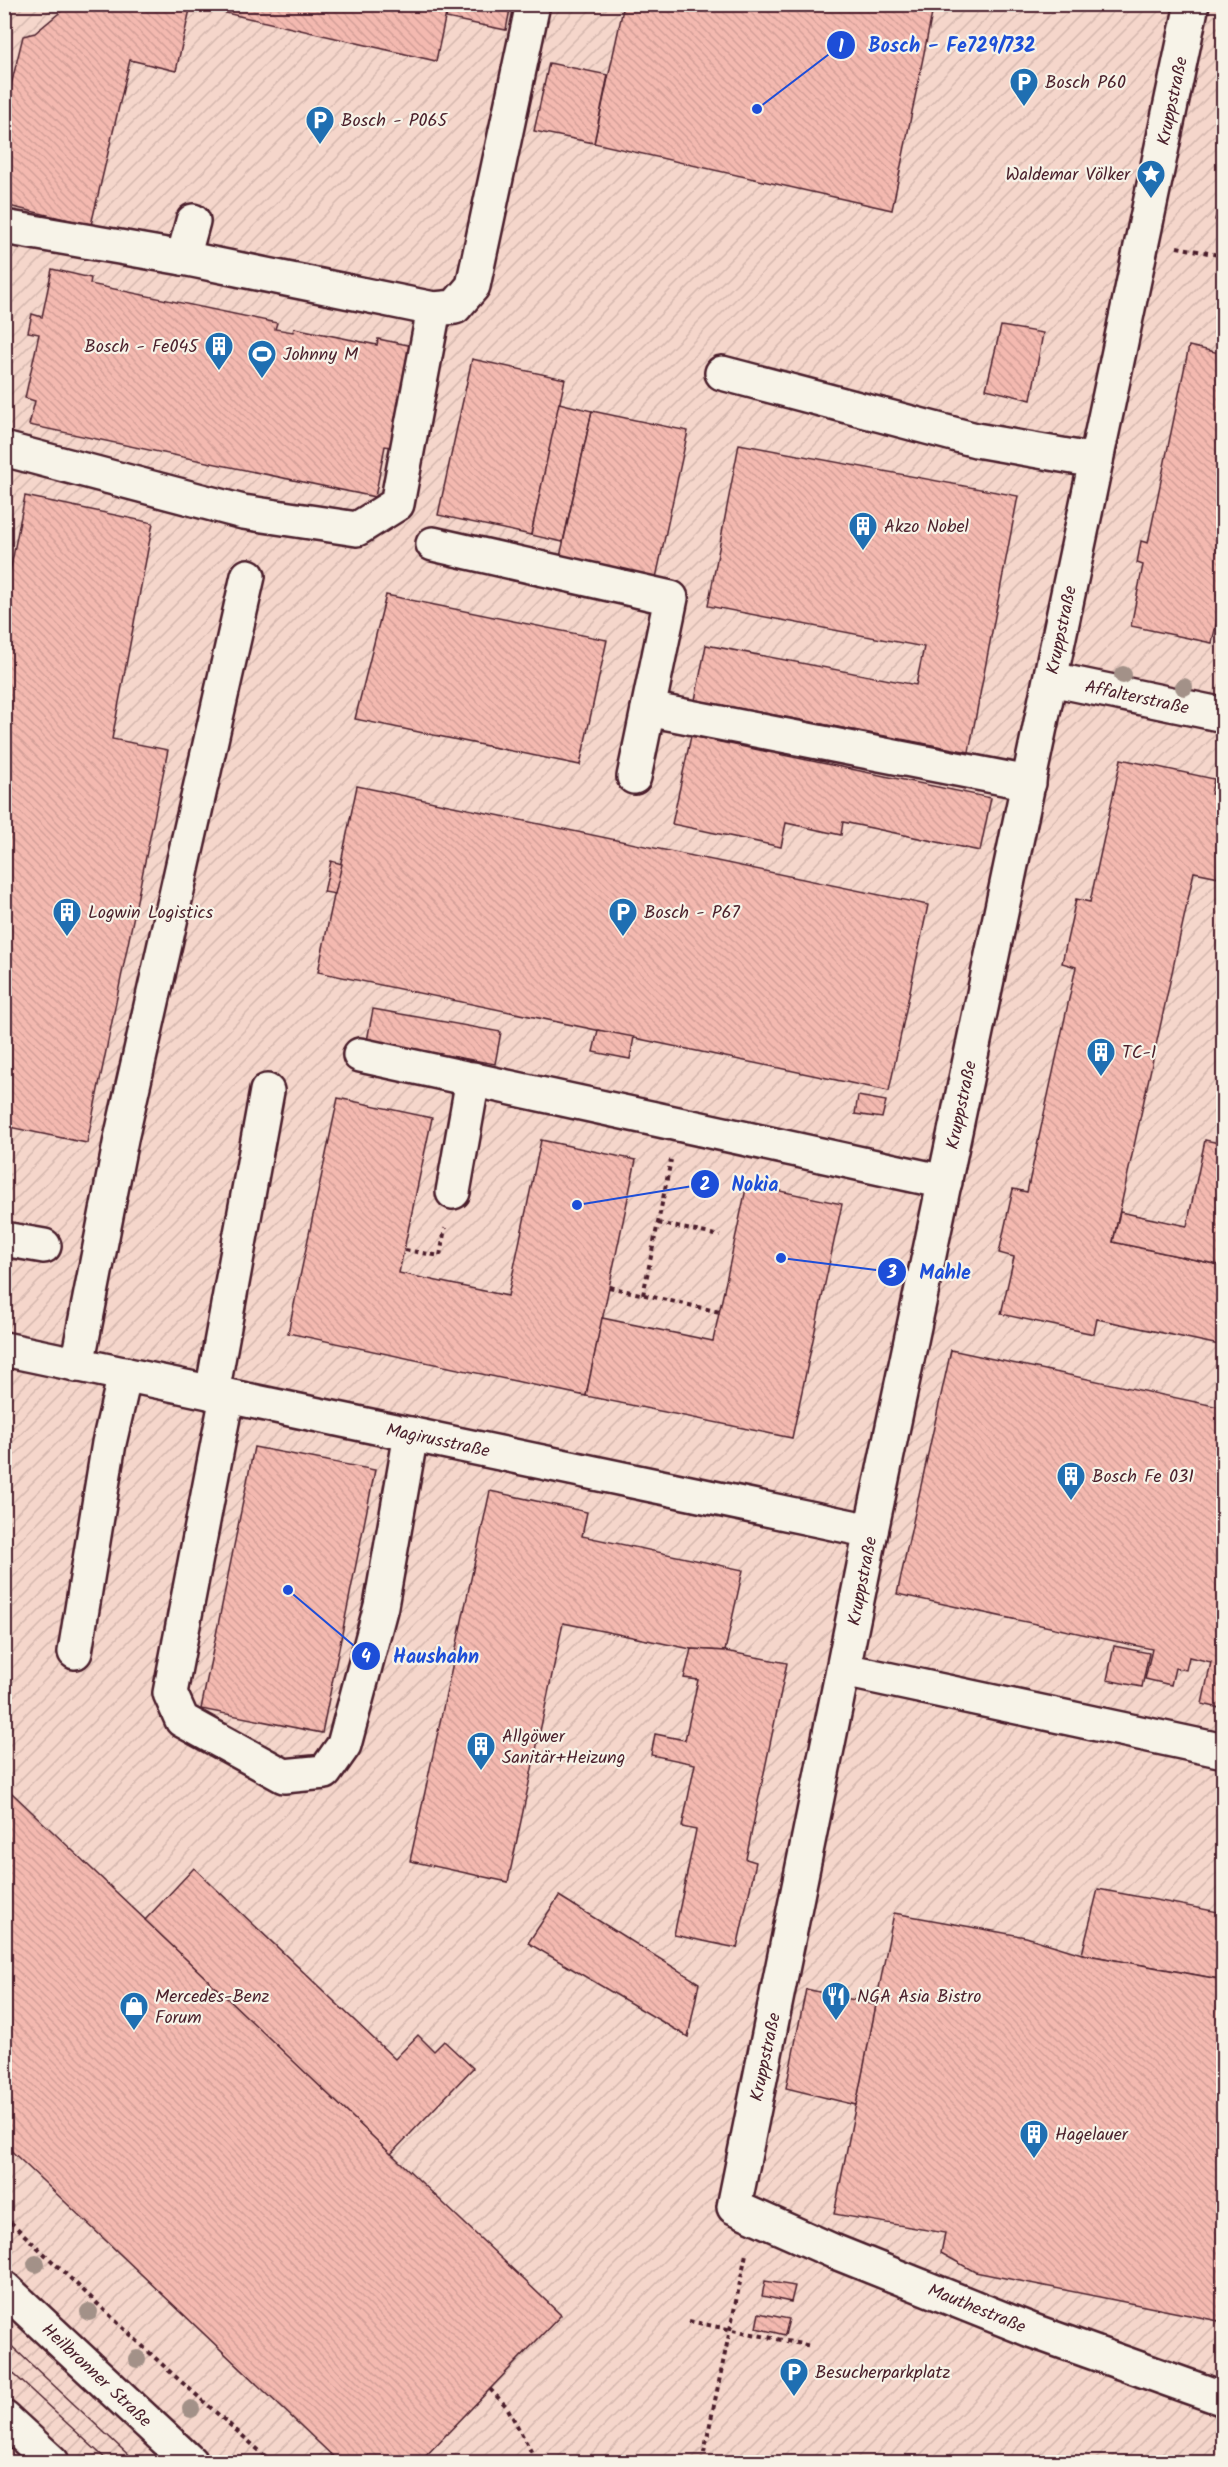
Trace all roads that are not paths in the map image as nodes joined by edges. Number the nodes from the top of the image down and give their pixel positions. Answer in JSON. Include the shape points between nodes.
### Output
{"nodes":[{"id":1,"x":533,"y":4,"type":"edge"},
{"id":2,"x":1192,"y":4,"type":"edge"},
{"id":3,"x":193,"y":221,"type":"dead end"},
{"id":4,"x":4,"y":227,"type":"edge"},
{"id":5,"x":183,"y":258,"type":"junction"},
{"id":6,"x":434,"y":309,"type":"junction"},
{"id":7,"x":722,"y":373,"type":"dead end"},
{"id":8,"x":4,"y":450,"type":"edge"},
{"id":9,"x":1096,"y":461,"type":"junction"},
{"id":10,"x":433,"y":544,"type":"dead end"},
{"id":11,"x":248,"y":576,"type":"dead end"},
{"id":12,"x":1051,"y":679,"type":"junction"},
{"id":13,"x":648,"y":709,"type":"junction"},
{"id":14,"x":1224,"y":715,"type":"edge"},
{"id":15,"x":634,"y":777,"type":"dead end"},
{"id":16,"x":1029,"y":783,"type":"junction"},
{"id":17,"x":360,"y":1055,"type":"dead end"},
{"id":18,"x":473,"y":1079,"type":"junction"},
{"id":19,"x":267,"y":1090,"type":"dead end"},
{"id":20,"x":945,"y":1182,"type":"junction"},
{"id":21,"x":453,"y":1192,"type":"road end"},
{"id":22,"x":4,"y":1239,"type":"edge"},
{"id":23,"x":44,"y":1246,"type":"dead end"},
{"id":24,"x":4,"y":1349,"type":"edge"},
{"id":25,"x":77,"y":1365,"type":"junction"},
{"id":26,"x":124,"y":1374,"type":"junction"},
{"id":27,"x":219,"y":1394,"type":"junction"},
{"id":28,"x":411,"y":1434,"type":"junction"},
{"id":29,"x":872,"y":1531,"type":"junction"},
{"id":30,"x":75,"y":1652,"type":"dead end"},
{"id":31,"x":844,"y":1670,"type":"junction"},
{"id":32,"x":1224,"y":1751,"type":"edge"},
{"id":33,"x":734,"y":2207,"type":"joint"},
{"id":34,"x":4,"y":2288,"type":"edge"},
{"id":35,"x":1224,"y":2399,"type":"edge"},
{"id":36,"x":4,"y":2418,"type":"edge"},
{"id":37,"x":52,"y":2463,"type":"edge"},
{"id":38,"x":190,"y":2463,"type":"edge"}],
"edges":[{"from":1,"to":6,"type":"street","via":[[473,286],[455,307]]},
{"from":2,"to":9,"type":"street","name":"Kruppstraße"},
{"from":3,"to":5,"type":"street"},
{"from":4,"to":5,"type":"street"},
{"from":5,"to":6,"type":"street"},
{"from":6,"to":8,"type":"street","via":[[397,504],[357,529],[243,512]]},
{"from":7,"to":9,"type":"street","via":[[976,440]]},
{"from":9,"to":12,"type":"street","name":"Kruppstraße"},
{"from":10,"to":13,"type":"street","via":[[671,598]]},
{"from":11,"to":25,"type":"street","via":[[121,1139]]},
{"from":12,"to":14,"type":"street","name":"Affalterstraße"},
{"from":12,"to":16,"type":"street","name":"Kruppstraße"},
{"from":13,"to":15,"type":"street"},
{"from":13,"to":16,"type":"street"},
{"from":16,"to":20,"type":"street","name":"Kruppstraße"},
{"from":17,"to":18,"type":"street"},
{"from":18,"to":20,"type":"street"},
{"from":18,"to":21,"type":"street"},
{"from":19,"to":27,"type":"street"},
{"from":20,"to":29,"type":"street","name":"Kruppstraße"},
{"from":22,"to":23,"type":"street"},
{"from":24,"to":25,"type":"street","name":"Magirusstraße"},
{"from":25,"to":26,"type":"street","name":"Magirusstraße"},
{"from":26,"to":27,"type":"street","name":"Magirusstraße"},
{"from":26,"to":30,"type":"street","via":[[108,1443]]},
{"from":27,"to":28,"type":"street","name":"Magirusstraße"},
{"from":27,"to":28,"type":"street","via":[[170,1693],[182,1720],[284,1776],[325,1772],[344,1745],[381,1606]]},
{"from":28,"to":29,"type":"street","name":"Magirusstraße"},
{"from":29,"to":31,"type":"street","name":"Kruppstraße"},
{"from":31,"to":32,"type":"street"},
{"from":31,"to":33,"type":"street","name":"Kruppstraße"},
{"from":33,"to":35,"type":"street","name":"Mauthestraße","via":[[1034,2331]]},
{"from":34,"to":38,"type":"street","name":"Heilbronner Straße"},
{"from":36,"to":37,"type":"street"}]}
